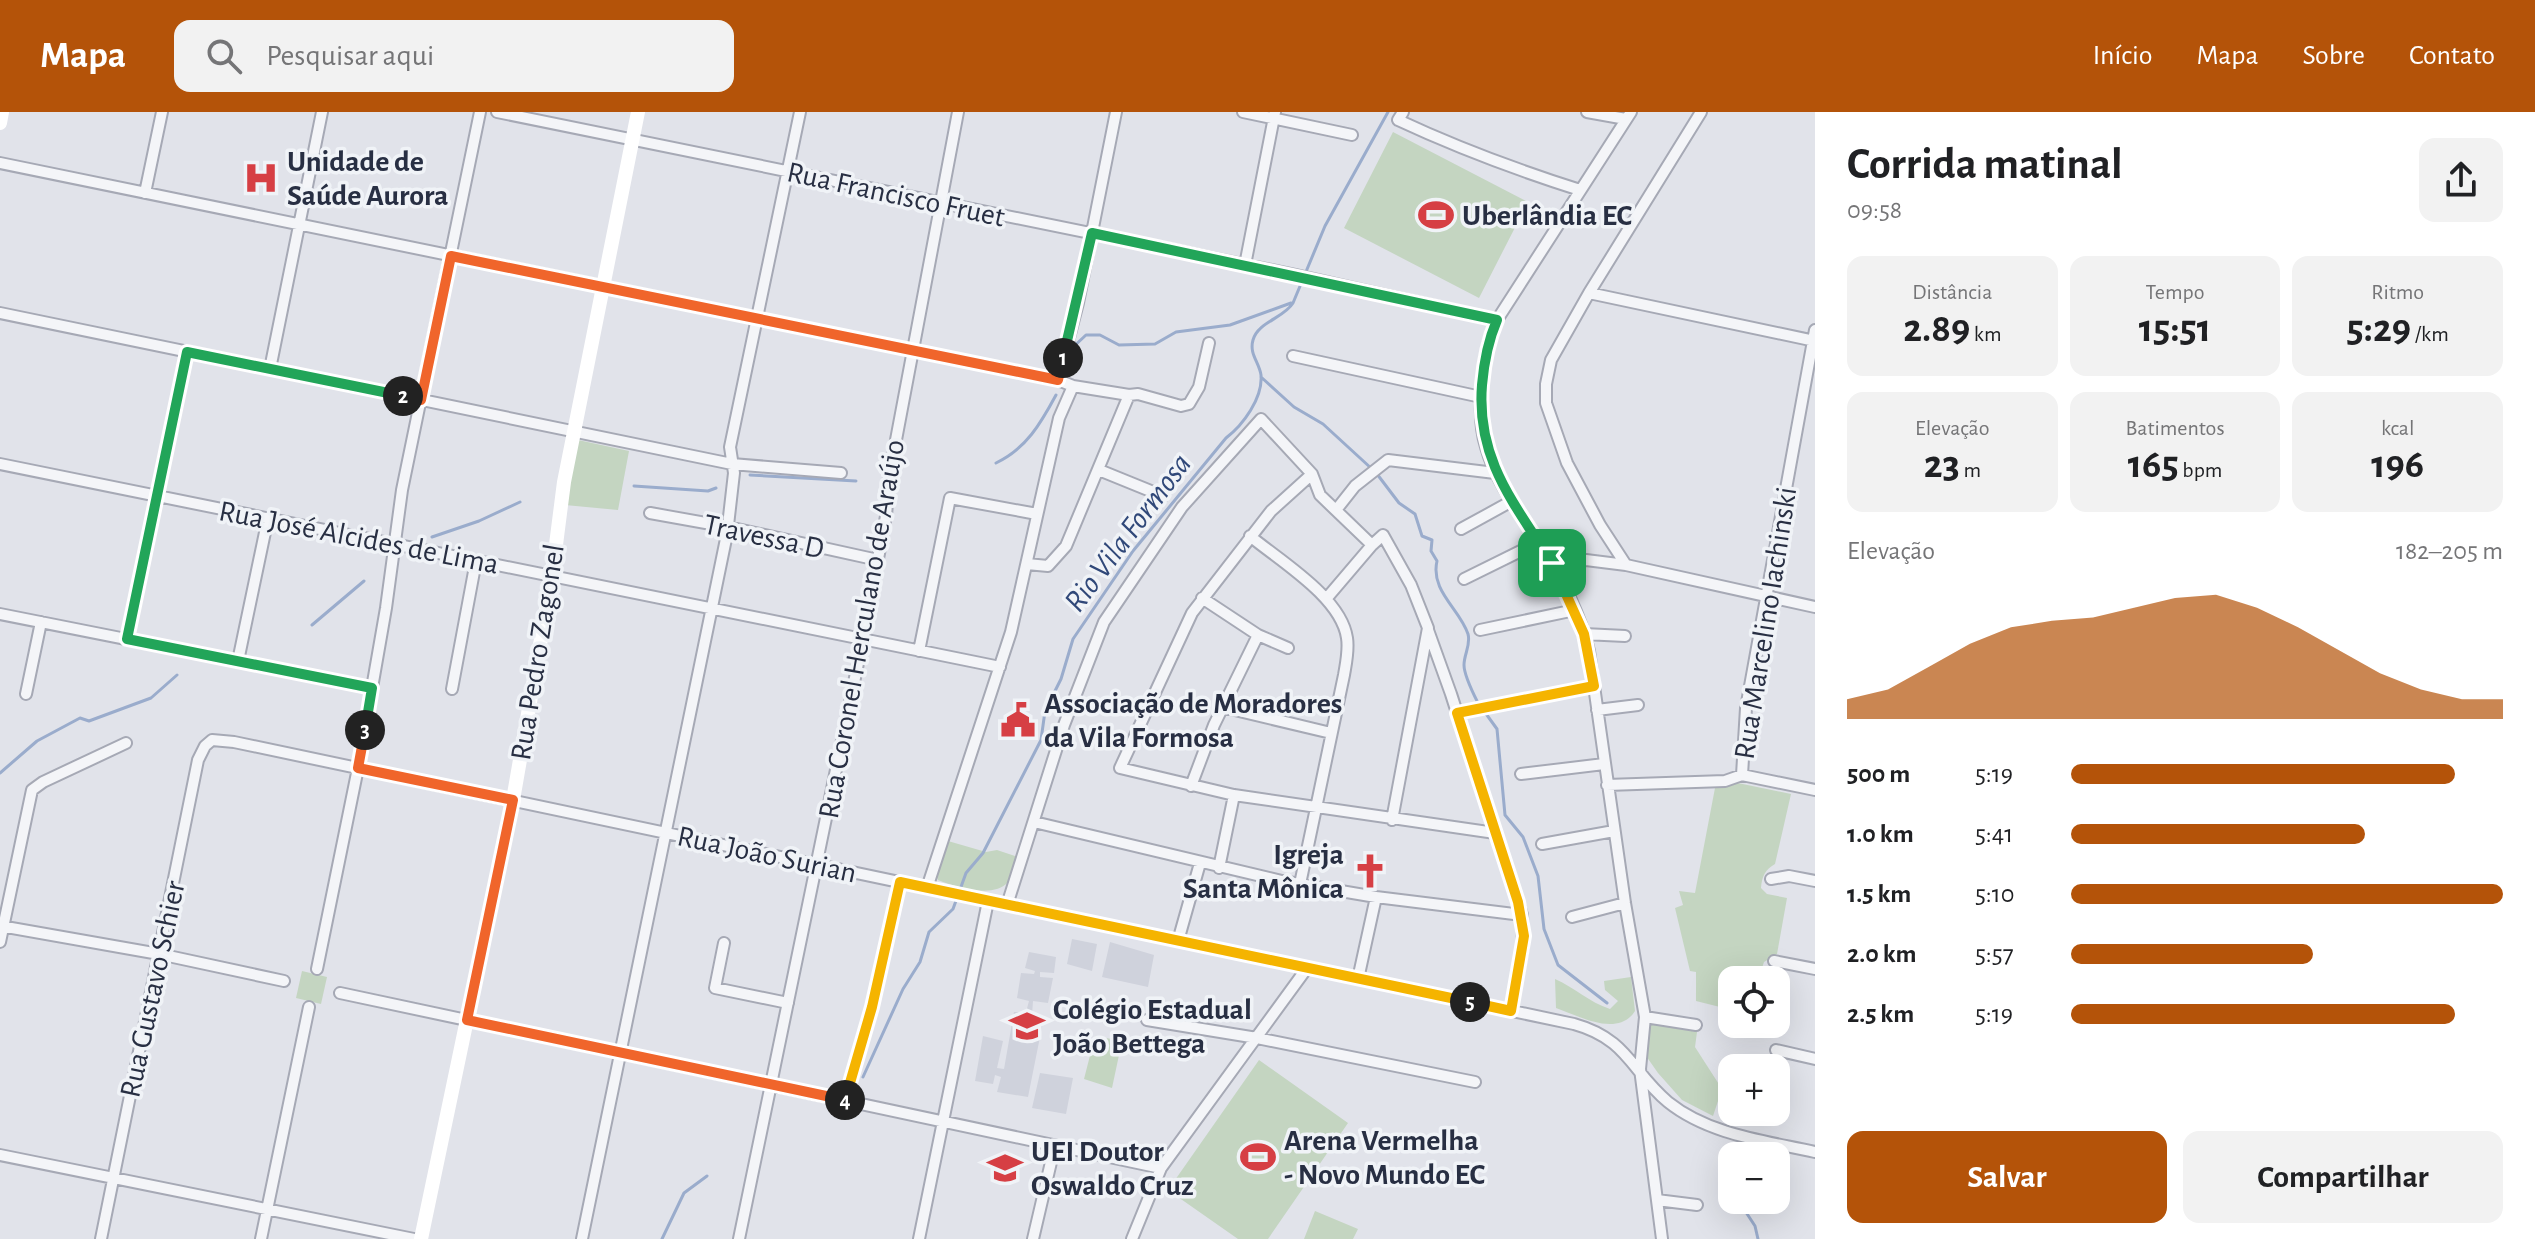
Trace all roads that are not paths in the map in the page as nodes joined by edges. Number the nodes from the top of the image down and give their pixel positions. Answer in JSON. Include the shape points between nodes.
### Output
{"nodes":[{"id":1,"x":2,"y":112,"type":"edge"},
{"id":2,"x":162,"y":112,"type":"edge"},
{"id":3,"x":322,"y":112,"type":"edge"},
{"id":4,"x":480,"y":112,"type":"edge"},
{"id":5,"x":497,"y":112,"type":"edge"},
{"id":6,"x":638,"y":112,"type":"edge"},
{"id":7,"x":800,"y":112,"type":"edge"},
{"id":8,"x":958,"y":112,"type":"edge"},
{"id":9,"x":1116,"y":112,"type":"edge"},
{"id":10,"x":1243,"y":112,"type":"edge"},
{"id":11,"x":1587,"y":112,"type":"edge"},
{"id":12,"x":1701,"y":112,"type":"edge"},
{"id":13,"x":1275,"y":115,"type":"edge"},
{"id":14,"x":1400,"y":116,"type":"edge"},
{"id":15,"x":1629,"y":116,"type":"edge"},
{"id":16,"x":0,"y":123,"type":"edge"},
{"id":17,"x":1352,"y":135,"type":"dead end"},
{"id":18,"x":633,"y":140,"type":"junction"},
{"id":19,"x":0,"y":163,"type":"edge"},
{"id":20,"x":787,"y":171,"type":"junction"},
{"id":21,"x":1580,"y":190,"type":"junction"},
{"id":22,"x":145,"y":193,"type":"junction"},
{"id":23,"x":939,"y":202,"type":"junction"},
{"id":24,"x":299,"y":225,"type":"junction"},
{"id":25,"x":1092,"y":233,"type":"junction"},
{"id":26,"x":451,"y":256,"type":"junction"},
{"id":27,"x":1245,"y":265,"type":"junction"},
{"id":28,"x":603,"y":287,"type":"junction"},
{"id":29,"x":1589,"y":293,"type":"junction"},
{"id":30,"x":0,"y":313,"type":"edge"},
{"id":31,"x":757,"y":319,"type":"junction"},
{"id":32,"x":1497,"y":320,"type":"junction"},
{"id":33,"x":1814,"y":337,"type":"edge"},
{"id":34,"x":1209,"y":343,"type":"dead end"},
{"id":35,"x":912,"y":350,"type":"junction"},
{"id":36,"x":187,"y":352,"type":"junction"},
{"id":37,"x":1293,"y":356,"type":"dead end"},
{"id":38,"x":270,"y":369,"type":"junction"},
{"id":39,"x":1065,"y":383,"type":"junction"},
{"id":40,"x":1129,"y":395,"type":"junction"},
{"id":41,"x":1481,"y":397,"type":"junction"},
{"id":42,"x":421,"y":400,"type":"junction"},
{"id":43,"x":574,"y":431,"type":"junction"},
{"id":44,"x":0,"y":464,"type":"edge"},
{"id":45,"x":732,"y":464,"type":"junction"},
{"id":46,"x":1099,"y":470,"type":"junction"},
{"id":47,"x":841,"y":473,"type":"dead end"},
{"id":48,"x":1495,"y":473,"type":"junction"},
{"id":49,"x":1312,"y":474,"type":"junction"},
{"id":50,"x":157,"y":496,"type":"junction"},
{"id":51,"x":1163,"y":496,"type":"dead end"},
{"id":52,"x":1512,"y":501,"type":"junction"},
{"id":53,"x":1336,"y":510,"type":"junction"},
{"id":54,"x":650,"y":513,"type":"dead end"},
{"id":55,"x":1037,"y":514,"type":"junction"},
{"id":56,"x":268,"y":518,"type":"junction"},
{"id":57,"x":728,"y":527,"type":"junction"},
{"id":58,"x":1461,"y":529,"type":"dead end"},
{"id":59,"x":1250,"y":536,"type":"junction"},
{"id":60,"x":1539,"y":542,"type":"junction"},
{"id":61,"x":394,"y":544,"type":"junction"},
{"id":62,"x":1372,"y":545,"type":"junction"},
{"id":63,"x":878,"y":560,"type":"junction"},
{"id":64,"x":476,"y":561,"type":"junction"},
{"id":65,"x":1552,"y":563,"type":"junction"},
{"id":66,"x":1027,"y":564,"type":"junction"},
{"id":67,"x":1626,"y":565,"type":"junction"},
{"id":68,"x":552,"y":576,"type":"junction"},
{"id":69,"x":1464,"y":579,"type":"dead end"},
{"id":70,"x":1766,"y":597,"type":"junction"},
{"id":71,"x":1202,"y":598,"type":"junction"},
{"id":72,"x":1326,"y":599,"type":"junction"},
{"id":73,"x":1815,"y":607,"type":"edge"},
{"id":74,"x":711,"y":608,"type":"junction"},
{"id":75,"x":1575,"y":610,"type":"junction"},
{"id":76,"x":0,"y":614,"type":"edge"},
{"id":77,"x":41,"y":622,"type":"junction"},
{"id":78,"x":1428,"y":628,"type":"junction"},
{"id":79,"x":1480,"y":630,"type":"dead end"},
{"id":80,"x":1584,"y":634,"type":"junction"},
{"id":81,"x":1258,"y":635,"type":"junction"},
{"id":82,"x":1625,"y":636,"type":"dead end"},
{"id":83,"x":127,"y":639,"type":"junction"},
{"id":84,"x":863,"y":639,"type":"junction"},
{"id":85,"x":1288,"y":648,"type":"dead end"},
{"id":86,"x":919,"y":651,"type":"junction"},
{"id":87,"x":238,"y":661,"type":"junction"},
{"id":88,"x":1000,"y":667,"type":"junction"},
{"id":89,"x":1594,"y":686,"type":"junction"},
{"id":90,"x":372,"y":688,"type":"junction"},
{"id":91,"x":452,"y":689,"type":"dead end"},
{"id":92,"x":26,"y":694,"type":"dead end"},
{"id":93,"x":1638,"y":705,"type":"dead end"},
{"id":94,"x":1222,"y":707,"type":"junction"},
{"id":95,"x":1597,"y":710,"type":"junction"},
{"id":96,"x":1457,"y":713,"type":"junction"},
{"id":97,"x":1331,"y":733,"type":"junction"},
{"id":98,"x":208,"y":741,"type":"joint"},
{"id":99,"x":126,"y":743,"type":"dead end"},
{"id":100,"x":1604,"y":764,"type":"junction"},
{"id":101,"x":358,"y":768,"type":"junction"},
{"id":102,"x":1521,"y":774,"type":"dead end"},
{"id":103,"x":1742,"y":775,"type":"junction"},
{"id":104,"x":1607,"y":785,"type":"junction"},
{"id":105,"x":1191,"y":786,"type":"junction"},
{"id":106,"x":1815,"y":790,"type":"edge"},
{"id":107,"x":1234,"y":795,"type":"junction"},
{"id":108,"x":513,"y":800,"type":"junction"},
{"id":109,"x":1316,"y":809,"type":"junction"},
{"id":110,"x":1392,"y":820,"type":"junction"},
{"id":111,"x":1034,"y":822,"type":"junction"},
{"id":112,"x":1614,"y":831,"type":"junction"},
{"id":113,"x":665,"y":833,"type":"junction"},
{"id":114,"x":1495,"y":833,"type":"junction"},
{"id":115,"x":1542,"y":844,"type":"dead end"},
{"id":116,"x":1200,"y":863,"type":"junction"},
{"id":117,"x":817,"y":865,"type":"junction"},
{"id":118,"x":1219,"y":868,"type":"junction"},
{"id":119,"x":1771,"y":879,"type":"dead end"},
{"id":120,"x":1815,"y":881,"type":"edge"},
{"id":121,"x":900,"y":882,"type":"junction"},
{"id":122,"x":1300,"y":884,"type":"junction"},
{"id":123,"x":927,"y":888,"type":"junction"},
{"id":124,"x":1376,"y":897,"type":"junction"},
{"id":125,"x":988,"y":901,"type":"junction"},
{"id":126,"x":1625,"y":903,"type":"junction"},
{"id":127,"x":1007,"y":905,"type":"junction"},
{"id":128,"x":1522,"y":915,"type":"junction"},
{"id":129,"x":1572,"y":917,"type":"dead end"},
{"id":130,"x":2,"y":926,"type":"edge"},
{"id":131,"x":1178,"y":941,"type":"junction"},
{"id":132,"x":0,"y":942,"type":"edge"},
{"id":133,"x":724,"y":943,"type":"dead end"},
{"id":134,"x":159,"y":954,"type":"junction"},
{"id":135,"x":1774,"y":961,"type":"dead end"},
{"id":136,"x":1307,"y":968,"type":"junction"},
{"id":137,"x":317,"y":969,"type":"dead end"},
{"id":138,"x":1815,"y":969,"type":"edge"},
{"id":139,"x":1358,"y":979,"type":"junction"},
{"id":140,"x":284,"y":981,"type":"dead end"},
{"id":141,"x":340,"y":993,"type":"dead end"},
{"id":142,"x":788,"y":1003,"type":"junction"},
{"id":143,"x":309,"y":1007,"type":"dead end"},
{"id":144,"x":1511,"y":1011,"type":"junction"},
{"id":145,"x":1645,"y":1017,"type":"junction"},
{"id":146,"x":467,"y":1020,"type":"junction"},
{"id":147,"x":1147,"y":1020,"type":"dead end"},
{"id":148,"x":1696,"y":1025,"type":"dead end"},
{"id":149,"x":1257,"y":1038,"type":"junction"},
{"id":150,"x":1776,"y":1050,"type":"dead end"},
{"id":151,"x":620,"y":1053,"type":"junction"},
{"id":152,"x":1815,"y":1059,"type":"edge"},
{"id":153,"x":1640,"y":1069,"type":"junction"},
{"id":154,"x":1475,"y":1082,"type":"dead end"},
{"id":155,"x":771,"y":1085,"type":"junction"},
{"id":156,"x":845,"y":1101,"type":"junction"},
{"id":157,"x":943,"y":1121,"type":"junction"},
{"id":158,"x":1055,"y":1145,"type":"junction"},
{"id":159,"x":1815,"y":1152,"type":"edge"},
{"id":160,"x":0,"y":1155,"type":"edge"},
{"id":161,"x":1161,"y":1168,"type":"junction"},
{"id":162,"x":113,"y":1178,"type":"junction"},
{"id":163,"x":1657,"y":1200,"type":"junction"},
{"id":164,"x":1697,"y":1205,"type":"dead end"},
{"id":165,"x":267,"y":1209,"type":"junction"},
{"id":166,"x":1136,"y":1238,"type":"edge"},
{"id":167,"x":101,"y":1239,"type":"edge"},
{"id":168,"x":261,"y":1239,"type":"edge"},
{"id":169,"x":414,"y":1239,"type":"edge"},
{"id":170,"x":421,"y":1239,"type":"edge"},
{"id":171,"x":582,"y":1239,"type":"edge"},
{"id":172,"x":739,"y":1239,"type":"edge"},
{"id":173,"x":919,"y":1239,"type":"edge"},
{"id":174,"x":1033,"y":1239,"type":"edge"},
{"id":175,"x":1662,"y":1239,"type":"edge"}],
"edges":[{"from":1,"to":16,"type":"street"},
{"from":2,"to":22,"type":"street"},
{"from":3,"to":24,"type":"street"},
{"from":4,"to":26,"type":"street"},
{"from":5,"to":18,"type":"street","name":"Rua Francisco Fruet"},
{"from":6,"to":18,"type":"street","name":"Rua Pedro Zagonel"},
{"from":7,"to":20,"type":"street"},
{"from":8,"to":23,"type":"street","name":"Rua Coronel Herculano de Araújo"},
{"from":9,"to":25,"type":"street"},
{"from":10,"to":13,"type":"street"},
{"from":11,"to":15,"type":"street"},
{"from":12,"to":29,"type":"street"},
{"from":13,"to":17,"type":"street"},
{"from":13,"to":27,"type":"street"},
{"from":14,"to":21,"type":"street","via":[[1486,159]]},
{"from":15,"to":21,"type":"street"},
{"from":18,"to":20,"type":"street","name":"Rua Francisco Fruet"},
{"from":18,"to":28,"type":"street","name":"Rua Pedro Zagonel"},
{"from":19,"to":22,"type":"street"},
{"from":20,"to":23,"type":"street","name":"Rua Francisco Fruet"},
{"from":20,"to":31,"type":"street"},
{"from":21,"to":32,"type":"street"},
{"from":22,"to":24,"type":"street"},
{"from":23,"to":25,"type":"street","name":"Rua Francisco Fruet"},
{"from":23,"to":35,"type":"street","name":"Rua Coronel Herculano de Araújo"},
{"from":24,"to":26,"type":"street"},
{"from":24,"to":38,"type":"street"},
{"from":25,"to":27,"type":"street","name":"Rua Francisco Fruet"},
{"from":25,"to":39,"type":"street"},
{"from":26,"to":28,"type":"street"},
{"from":26,"to":42,"type":"street"},
{"from":27,"to":32,"type":"street","name":"Rua Francisco Fruet"},
{"from":28,"to":31,"type":"street"},
{"from":28,"to":43,"type":"street","name":"Rua Pedro Zagonel"},
{"from":29,"to":33,"type":"street"},
{"from":29,"to":67,"type":"street","via":[[1551,360],[1546,403],[1567,463]]},
{"from":30,"to":36,"type":"street"},
{"from":31,"to":35,"type":"street"},
{"from":31,"to":45,"type":"street","via":[[730,447]]},
{"from":32,"to":41,"type":"street"},
{"from":33,"to":70,"type":"street","name":"Rua Marcelino Iachinski"},
{"from":34,"to":40,"type":"street","via":[[1199,387],[1189,404]]},
{"from":35,"to":39,"type":"street"},
{"from":35,"to":63,"type":"street","name":"Rua Coronel Herculano de Araújo"},
{"from":36,"to":38,"type":"street"},
{"from":36,"to":50,"type":"street"},
{"from":37,"to":41,"type":"street"},
{"from":38,"to":42,"type":"street"},
{"from":39,"to":40,"type":"street"},
{"from":39,"to":55,"type":"street"},
{"from":40,"to":46,"type":"street"},
{"from":41,"to":48,"type":"street","via":[[1483,435]]},
{"from":42,"to":43,"type":"street"},
{"from":42,"to":61,"type":"street"},
{"from":43,"to":45,"type":"street"},
{"from":43,"to":68,"type":"street","name":"Rua Pedro Zagonel"},
{"from":44,"to":50,"type":"street","name":"Rua José Alcides de Lima"},
{"from":45,"to":47,"type":"street"},
{"from":45,"to":57,"type":"street"},
{"from":46,"to":51,"type":"street"},
{"from":46,"to":66,"type":"street","via":[[1059,554],[1048,566]]},
{"from":48,"to":52,"type":"street"},
{"from":48,"to":53,"type":"street","via":[[1379,467]]},
{"from":49,"to":53,"type":"street","via":[[1317,491]]},
{"from":49,"to":59,"type":"street"},
{"from":49,"to":111,"type":"street","via":[[1261,419],[1182,507],[1113,606],[1096,640]]},
{"from":50,"to":56,"type":"street","name":"Rua José Alcides de Lima"},
{"from":50,"to":83,"type":"street"},
{"from":52,"to":58,"type":"street"},
{"from":52,"to":60,"type":"street"},
{"from":53,"to":62,"type":"street"},
{"from":54,"to":57,"type":"street","name":"Travessa D"},
{"from":55,"to":66,"type":"street"},
{"from":55,"to":86,"type":"street","via":[[950,498]]},
{"from":56,"to":61,"type":"street","name":"Rua José Alcides de Lima"},
{"from":56,"to":87,"type":"street"},
{"from":57,"to":63,"type":"street","name":"Travessa D"},
{"from":57,"to":74,"type":"street"},
{"from":59,"to":71,"type":"street"},
{"from":59,"to":72,"type":"street"},
{"from":60,"to":65,"type":"street"},
{"from":60,"to":69,"type":"street"},
{"from":61,"to":64,"type":"street","name":"Rua José Alcides de Lima"},
{"from":61,"to":90,"type":"street"},
{"from":62,"to":72,"type":"street"},
{"from":62,"to":78,"type":"street","via":[[1383,535]]},
{"from":63,"to":84,"type":"street","name":"Rua Coronel Herculano de Araújo"},
{"from":64,"to":68,"type":"street","name":"Rua José Alcides de Lima"},
{"from":64,"to":91,"type":"street"},
{"from":65,"to":67,"type":"street"},
{"from":65,"to":75,"type":"street"},
{"from":66,"to":88,"type":"street"},
{"from":67,"to":70,"type":"street"},
{"from":68,"to":74,"type":"street","name":"Rua José Alcides de Lima"},
{"from":68,"to":108,"type":"street","name":"Rua Pedro Zagonel"},
{"from":70,"to":73,"type":"street"},
{"from":70,"to":103,"type":"street","name":"Rua Marcelino Iachinski","via":[[1746,708]]},
{"from":71,"to":81,"type":"street"},
{"from":71,"to":105,"type":"street","via":[[1120,768]]},
{"from":72,"to":97,"type":"street","via":[[1342,620],[1347,640]]},
{"from":74,"to":84,"type":"street","name":"Rua José Alcides de Lima"},
{"from":74,"to":113,"type":"street"},
{"from":75,"to":79,"type":"street"},
{"from":75,"to":80,"type":"street"},
{"from":76,"to":77,"type":"street"},
{"from":77,"to":83,"type":"street"},
{"from":77,"to":92,"type":"street"},
{"from":78,"to":96,"type":"street"},
{"from":78,"to":110,"type":"street"},
{"from":80,"to":82,"type":"street"},
{"from":80,"to":89,"type":"street"},
{"from":81,"to":85,"type":"street"},
{"from":81,"to":94,"type":"street"},
{"from":83,"to":87,"type":"street"},
{"from":84,"to":86,"type":"street","name":"Rua José Alcides de Lima"},
{"from":84,"to":117,"type":"street","name":"Rua Coronel Herculano de Araújo"},
{"from":86,"to":88,"type":"street","name":"Rua José Alcides de Lima"},
{"from":87,"to":90,"type":"street"},
{"from":88,"to":123,"type":"street"},
{"from":89,"to":95,"type":"street"},
{"from":89,"to":96,"type":"street"},
{"from":90,"to":101,"type":"street"},
{"from":93,"to":95,"type":"street"},
{"from":94,"to":97,"type":"street"},
{"from":94,"to":105,"type":"street"},
{"from":95,"to":100,"type":"street"},
{"from":96,"to":114,"type":"street"},
{"from":97,"to":109,"type":"street"},
{"from":98,"to":101,"type":"street","name":"Rua João Surian","via":[[227,740]]},
{"from":98,"to":134,"type":"street","name":"Rua Gustavo Schier","via":[[198,760]]},
{"from":99,"to":130,"type":"street","via":[[43,782],[30,794]]},
{"from":100,"to":102,"type":"street"},
{"from":100,"to":104,"type":"street"},
{"from":101,"to":108,"type":"street","name":"Rua João Surian"},
{"from":101,"to":137,"type":"street"},
{"from":103,"to":104,"type":"street","via":[[1725,781]]},
{"from":103,"to":106,"type":"street"},
{"from":104,"to":112,"type":"street"},
{"from":105,"to":107,"type":"street"},
{"from":107,"to":109,"type":"street"},
{"from":107,"to":118,"type":"street"},
{"from":108,"to":113,"type":"street","name":"Rua João Surian"},
{"from":108,"to":146,"type":"street","name":"Rua Pedro Zagonel"},
{"from":109,"to":110,"type":"street"},
{"from":109,"to":122,"type":"street"},
{"from":110,"to":114,"type":"street"},
{"from":111,"to":116,"type":"street"},
{"from":111,"to":127,"type":"street"},
{"from":112,"to":115,"type":"street"},
{"from":112,"to":126,"type":"street"},
{"from":113,"to":117,"type":"street","name":"Rua João Surian"},
{"from":113,"to":151,"type":"street"},
{"from":114,"to":128,"type":"street"},
{"from":116,"to":118,"type":"street"},
{"from":116,"to":131,"type":"street"},
{"from":117,"to":121,"type":"street","name":"Rua João Surian"},
{"from":117,"to":142,"type":"street","name":"Rua Coronel Herculano de Araújo"},
{"from":118,"to":122,"type":"street"},
{"from":119,"to":120,"type":"street"},
{"from":121,"to":123,"type":"street","name":"Rua João Surian"},
{"from":121,"to":156,"type":"street"},
{"from":122,"to":124,"type":"street"},
{"from":123,"to":125,"type":"street","name":"Rua João Surian"},
{"from":124,"to":128,"type":"street"},
{"from":124,"to":139,"type":"street"},
{"from":125,"to":127,"type":"street","name":"Rua João Surian"},
{"from":125,"to":157,"type":"street"},
{"from":126,"to":129,"type":"street"},
{"from":126,"to":145,"type":"street"},
{"from":127,"to":131,"type":"street","name":"Rua João Surian"},
{"from":128,"to":144,"type":"street","via":[[1523,945]]},
{"from":130,"to":132,"type":"street"},
{"from":130,"to":134,"type":"street"},
{"from":131,"to":136,"type":"street","name":"Rua João Surian"},
{"from":133,"to":142,"type":"street","via":[[715,988]]},
{"from":134,"to":140,"type":"street"},
{"from":134,"to":162,"type":"street","name":"Rua Gustavo Schier"},
{"from":135,"to":138,"type":"street"},
{"from":136,"to":139,"type":"street","name":"Rua João Surian"},
{"from":136,"to":149,"type":"street"},
{"from":139,"to":144,"type":"street","name":"Rua João Surian"},
{"from":141,"to":146,"type":"street"},
{"from":142,"to":155,"type":"street","name":"Rua Coronel Herculano de Araújo"},
{"from":143,"to":165,"type":"street"},
{"from":144,"to":153,"type":"street","name":"Rua João Surian","via":[[1590,1029],[1615,1043]]},
{"from":145,"to":148,"type":"street"},
{"from":145,"to":153,"type":"street"},
{"from":146,"to":151,"type":"street"},
{"from":146,"to":170,"type":"street","name":"Rua Pedro Zagonel"},
{"from":147,"to":149,"type":"street"},
{"from":149,"to":154,"type":"street"},
{"from":149,"to":161,"type":"street"},
{"from":150,"to":152,"type":"street"},
{"from":151,"to":155,"type":"street"},
{"from":151,"to":171,"type":"street"},
{"from":153,"to":159,"type":"street","name":"Rua João Surian","via":[[1666,1100],[1695,1119]]},
{"from":153,"to":163,"type":"street"},
{"from":155,"to":156,"type":"street"},
{"from":155,"to":172,"type":"street","name":"Rua Coronel Herculano de Araújo"},
{"from":156,"to":157,"type":"street"},
{"from":157,"to":158,"type":"street"},
{"from":157,"to":173,"type":"street"},
{"from":158,"to":161,"type":"street"},
{"from":158,"to":174,"type":"street"},
{"from":160,"to":162,"type":"street"},
{"from":161,"to":166,"type":"street"},
{"from":162,"to":165,"type":"street"},
{"from":162,"to":167,"type":"street","name":"Rua Gustavo Schier"},
{"from":163,"to":164,"type":"street"},
{"from":163,"to":175,"type":"street"},
{"from":165,"to":168,"type":"street"},
{"from":165,"to":169,"type":"street"}]}
